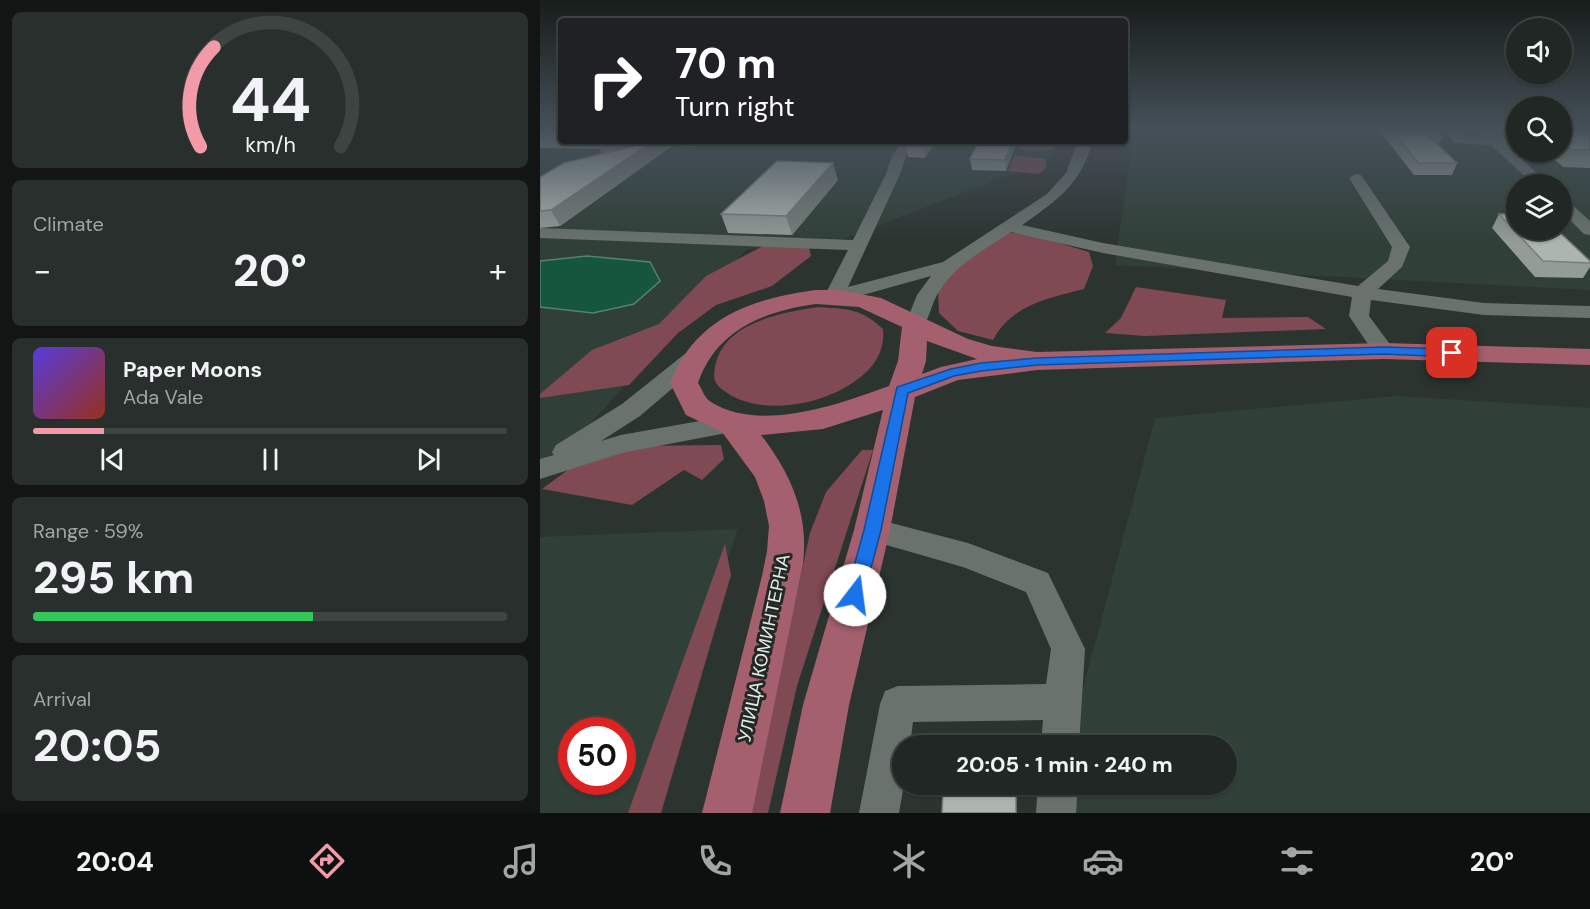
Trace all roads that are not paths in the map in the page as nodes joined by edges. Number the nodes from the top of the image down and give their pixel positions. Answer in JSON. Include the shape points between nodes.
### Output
{"nodes":[{"id":1,"x":895,"y":168,"type":"edge"},
{"id":2,"x":1075,"y":168,"type":"edge"},
{"id":3,"x":1356,"y":178,"type":"dead end"},
{"id":4,"x":1572,"y":213,"type":"edge"},
{"id":5,"x":1008,"y":226,"type":"junction"},
{"id":6,"x":1590,"y":230,"type":"edge"},
{"id":7,"x":540,"y":233,"type":"edge"},
{"id":8,"x":859,"y":245,"type":"junction"},
{"id":9,"x":949,"y":266,"type":"junction"},
{"id":10,"x":1362,"y":293,"type":"junction"},
{"id":11,"x":834,"y":297,"type":"junction"},
{"id":12,"x":1590,"y":312,"type":"edge"},
{"id":13,"x":915,"y":325,"type":"junction"},
{"id":14,"x":1384,"y":351,"type":"junction"},
{"id":15,"x":1590,"y":357,"type":"edge"},
{"id":16,"x":694,"y":358,"type":"junction"},
{"id":17,"x":1037,"y":362,"type":"junction"},
{"id":18,"x":902,"y":390,"type":"junction"},
{"id":19,"x":733,"y":424,"type":"junction"},
{"id":20,"x":540,"y":469,"type":"edge"},
{"id":21,"x":872,"y":530,"type":"junction"},
{"id":22,"x":1062,"y":702,"type":"junction"},
{"id":23,"x":1060,"y":735,"type":"edge"},
{"id":24,"x":1057,"y":795,"type":"edge"},
{"id":25,"x":727,"y":813,"type":"edge"},
{"id":26,"x":805,"y":813,"type":"edge"},
{"id":27,"x":879,"y":813,"type":"edge"},
{"id":28,"x":1056,"y":813,"type":"edge"}],
"edges":[{"from":1,"to":8,"type":"street"},
{"from":2,"to":5,"type":"street","via":[[1057,192]]},
{"from":3,"to":10,"type":"street","via":[[1401,247],[1396,263]]},
{"from":4,"to":6,"type":"street"},
{"from":5,"to":9,"type":"street"},
{"from":5,"to":10,"type":"street","via":[[1103,248]]},
{"from":7,"to":8,"type":"street"},
{"from":8,"to":11,"type":"street"},
{"from":9,"to":11,"type":"street"},
{"from":9,"to":13,"type":"street","via":[[927,295]]},
{"from":10,"to":12,"type":"street","via":[[1484,309]]},
{"from":10,"to":14,"type":"street","via":[[1359,316]]},
{"from":11,"to":13,"type":"main road","via":[[861,300]]},
{"from":11,"to":16,"type":"main road","via":[[768,307],[737,320],[712,338]]},
{"from":13,"to":17,"type":"main road","via":[[992,356]]},
{"from":13,"to":18,"type":"main road","via":[[912,361]]},
{"from":14,"to":15,"type":"main road"},
{"from":14,"to":17,"type":"main road"},
{"from":16,"to":19,"type":"main road","via":[[684,383],[697,408]]},
{"from":16,"to":20,"type":"street","via":[[631,410]]},
{"from":17,"to":18,"type":"main road","via":[[951,373]]},
{"from":18,"to":19,"type":"main road","via":[[823,419],[775,425]]},
{"from":18,"to":21,"type":"main road"},
{"from":19,"to":20,"type":"street","via":[[621,444]]},
{"from":19,"to":25,"type":"main road","name":"УЛИЦА КОМИНТЕРНА","via":[[758,453],[776,484],[787,534],[766,648]]},
{"from":21,"to":22,"type":"street","via":[[968,556],[1037,583],[1068,649]]},
{"from":21,"to":26,"type":"main road","via":[[826,705]]},
{"from":22,"to":23,"type":"street"},
{"from":22,"to":27,"type":"street","via":[[898,704]]},
{"from":24,"to":28,"type":"street"}]}
